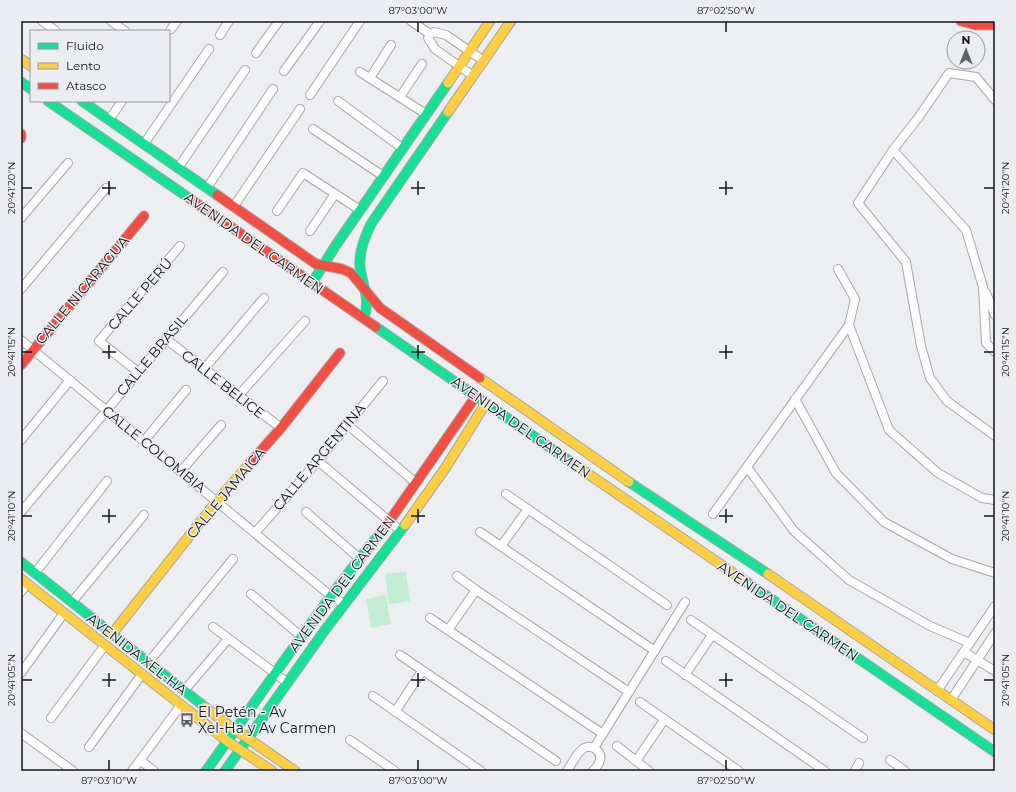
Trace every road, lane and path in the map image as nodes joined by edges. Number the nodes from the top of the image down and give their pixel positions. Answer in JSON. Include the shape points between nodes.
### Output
{"nodes":[{"id":1,"x":42,"y":21,"type":"edge"},
{"id":2,"x":111,"y":21,"type":"edge"},
{"id":3,"x":177,"y":21,"type":"edge"},
{"id":4,"x":229,"y":21,"type":"edge"},
{"id":5,"x":279,"y":21,"type":"edge"},
{"id":6,"x":320,"y":21,"type":"edge"},
{"id":7,"x":360,"y":21,"type":"edge"},
{"id":8,"x":411,"y":21,"type":"edge"},
{"id":9,"x":490,"y":21,"type":"edge"},
{"id":10,"x":511,"y":21,"type":"edge"},
{"id":11,"x":961,"y":21,"type":"edge"},
{"id":12,"x":983,"y":25,"type":"junction"},
{"id":13,"x":995,"y":25,"type":"edge"},
{"id":14,"x":171,"y":29,"type":"dead end"},
{"id":15,"x":55,"y":30,"type":"edge"},
{"id":16,"x":124,"y":30,"type":"edge"},
{"id":17,"x":995,"y":33,"type":"edge"},
{"id":18,"x":430,"y":34,"type":"junction"},
{"id":19,"x":220,"y":35,"type":"dead end"},
{"id":20,"x":391,"y":45,"type":"dead end"},
{"id":21,"x":209,"y":49,"type":"dead end"},
{"id":22,"x":469,"y":51,"type":"junction"},
{"id":23,"x":256,"y":53,"type":"dead end"},
{"id":24,"x":21,"y":59,"type":"edge"},
{"id":25,"x":484,"y":61,"type":"junction"},
{"id":26,"x":422,"y":64,"type":"dead end"},
{"id":27,"x":30,"y":65,"type":"edge"},
{"id":28,"x":459,"y":66,"type":"junction"},
{"id":29,"x":245,"y":70,"type":"dead end"},
{"id":30,"x":284,"y":71,"type":"dead end"},
{"id":31,"x":360,"y":72,"type":"dead end"},
{"id":32,"x":473,"y":76,"type":"junction"},
{"id":33,"x":370,"y":78,"type":"junction"},
{"id":34,"x":21,"y":82,"type":"edge"},
{"id":35,"x":30,"y":88,"type":"edge"},
{"id":36,"x":273,"y":89,"type":"dead end"},
{"id":37,"x":310,"y":95,"type":"dead end"},
{"id":38,"x":400,"y":97,"type":"junction"},
{"id":39,"x":436,"y":100,"type":"junction"},
{"id":40,"x":995,"y":100,"type":"edge"},
{"id":41,"x":338,"y":101,"type":"dead end"},
{"id":42,"x":49,"y":102,"type":"edge"},
{"id":43,"x":83,"y":102,"type":"edge"},
{"id":44,"x":121,"y":102,"type":"edge"},
{"id":45,"x":300,"y":109,"type":"dead end"},
{"id":46,"x":449,"y":111,"type":"junction"},
{"id":47,"x":426,"y":114,"type":"junction"},
{"id":48,"x":109,"y":120,"type":"junction"},
{"id":49,"x":313,"y":129,"type":"dead end"},
{"id":50,"x":21,"y":134,"type":"edge"},
{"id":51,"x":21,"y":138,"type":"edge"},
{"id":52,"x":144,"y":144,"type":"junction"},
{"id":53,"x":402,"y":148,"type":"junction"},
{"id":54,"x":893,"y":150,"type":"junction"},
{"id":55,"x":68,"y":163,"type":"dead end"},
{"id":56,"x":178,"y":168,"type":"junction"},
{"id":57,"x":383,"y":176,"type":"junction"},
{"id":58,"x":106,"y":188,"type":"dead end"},
{"id":59,"x":207,"y":188,"type":"junction"},
{"id":60,"x":335,"y":194,"type":"junction"},
{"id":61,"x":234,"y":206,"type":"junction"},
{"id":62,"x":360,"y":210,"type":"junction"},
{"id":63,"x":277,"y":211,"type":"dead end"},
{"id":64,"x":144,"y":216,"type":"dead end"},
{"id":65,"x":21,"y":218,"type":"edge"},
{"id":66,"x":351,"y":222,"type":"junction"},
{"id":67,"x":310,"y":231,"type":"dead end"},
{"id":68,"x":367,"y":231,"type":"junction"},
{"id":69,"x":180,"y":246,"type":"dead end"},
{"id":70,"x":324,"y":266,"type":"junction"},
{"id":71,"x":838,"y":269,"type":"dead end"},
{"id":72,"x":222,"y":272,"type":"dead end"},
{"id":73,"x":312,"y":283,"type":"junction"},
{"id":74,"x":983,"y":287,"type":"junction"},
{"id":75,"x":21,"y":289,"type":"edge"},
{"id":76,"x":366,"y":292,"type":"junction"},
{"id":77,"x":264,"y":298,"type":"dead end"},
{"id":78,"x":995,"y":315,"type":"edge"},
{"id":79,"x":364,"y":318,"type":"junction"},
{"id":80,"x":305,"y":320,"type":"dead end"},
{"id":81,"x":850,"y":325,"type":"junction"},
{"id":82,"x":166,"y":339,"type":"junction"},
{"id":83,"x":21,"y":340,"type":"edge"},
{"id":84,"x":33,"y":350,"type":"junction"},
{"id":85,"x":995,"y":352,"type":"edge"},
{"id":86,"x":340,"y":353,"type":"dead end"},
{"id":87,"x":21,"y":365,"type":"edge"},
{"id":88,"x":204,"y":369,"type":"junction"},
{"id":89,"x":138,"y":372,"type":"junction"},
{"id":90,"x":70,"y":380,"type":"junction"},
{"id":91,"x":383,"y":381,"type":"dead end"},
{"id":92,"x":186,"y":390,"type":"dead end"},
{"id":93,"x":239,"y":395,"type":"junction"},
{"id":94,"x":476,"y":396,"type":"junction"},
{"id":95,"x":795,"y":400,"type":"junction"},
{"id":96,"x":486,"y":403,"type":"junction"},
{"id":97,"x":106,"y":410,"type":"junction"},
{"id":98,"x":221,"y":425,"type":"dead end"},
{"id":99,"x":348,"y":425,"type":"junction"},
{"id":100,"x":281,"y":428,"type":"junction"},
{"id":101,"x":995,"y":436,"type":"edge"},
{"id":102,"x":21,"y":440,"type":"edge"},
{"id":103,"x":144,"y":441,"type":"junction"},
{"id":104,"x":444,"y":443,"type":"junction"},
{"id":105,"x":456,"y":451,"type":"junction"},
{"id":106,"x":318,"y":461,"type":"junction"},
{"id":107,"x":747,"y":467,"type":"junction"},
{"id":108,"x":181,"y":471,"type":"junction"},
{"id":109,"x":107,"y":481,"type":"dead end"},
{"id":110,"x":416,"y":483,"type":"junction"},
{"id":111,"x":639,"y":489,"type":"junction"},
{"id":112,"x":506,"y":494,"type":"dead end"},
{"id":113,"x":995,"y":500,"type":"edge"},
{"id":114,"x":217,"y":501,"type":"junction"},
{"id":115,"x":635,"y":506,"type":"junction"},
{"id":116,"x":528,"y":509,"type":"junction"},
{"id":117,"x":21,"y":512,"type":"edge"},
{"id":118,"x":306,"y":512,"type":"dead end"},
{"id":119,"x":713,"y":514,"type":"dead end"},
{"id":120,"x":144,"y":515,"type":"dead end"},
{"id":121,"x":389,"y":522,"type":"junction"},
{"id":122,"x":401,"y":531,"type":"junction"},
{"id":123,"x":480,"y":532,"type":"dead end"},
{"id":124,"x":255,"y":533,"type":"junction"},
{"id":125,"x":501,"y":546,"type":"junction"},
{"id":126,"x":233,"y":558,"type":"dead end"},
{"id":127,"x":359,"y":558,"type":"junction"},
{"id":128,"x":21,"y":562,"type":"edge"},
{"id":129,"x":35,"y":573,"type":"junction"},
{"id":130,"x":995,"y":573,"type":"edge"},
{"id":131,"x":457,"y":576,"type":"dead end"},
{"id":132,"x":24,"y":581,"type":"edge"},
{"id":133,"x":770,"y":586,"type":"junction"},
{"id":134,"x":476,"y":590,"type":"junction"},
{"id":135,"x":21,"y":592,"type":"edge"},
{"id":136,"x":250,"y":594,"type":"dead end"},
{"id":137,"x":332,"y":596,"type":"junction"},
{"id":138,"x":72,"y":602,"type":"junction"},
{"id":139,"x":685,"y":602,"type":"dead end"},
{"id":140,"x":344,"y":604,"type":"junction"},
{"id":141,"x":667,"y":605,"type":"dead end"},
{"id":142,"x":994,"y":611,"type":"edge"},
{"id":143,"x":64,"y":613,"type":"junction"},
{"id":144,"x":430,"y":618,"type":"dead end"},
{"id":145,"x":691,"y":620,"type":"dead end"},
{"id":146,"x":213,"y":627,"type":"dead end"},
{"id":147,"x":448,"y":630,"type":"junction"},
{"id":148,"x":995,"y":633,"type":"edge"},
{"id":149,"x":112,"y":634,"type":"junction"},
{"id":150,"x":712,"y":635,"type":"junction"},
{"id":151,"x":302,"y":637,"type":"junction"},
{"id":152,"x":228,"y":639,"type":"junction"},
{"id":153,"x":970,"y":643,"type":"junction"},
{"id":154,"x":105,"y":645,"type":"junction"},
{"id":155,"x":655,"y":651,"type":"junction"},
{"id":156,"x":964,"y":652,"type":"junction"},
{"id":157,"x":400,"y":655,"type":"dead end"},
{"id":158,"x":977,"y":660,"type":"junction"},
{"id":159,"x":666,"y":661,"type":"dead end"},
{"id":160,"x":148,"y":663,"type":"junction"},
{"id":161,"x":903,"y":667,"type":"junction"},
{"id":162,"x":422,"y":671,"type":"junction"},
{"id":163,"x":995,"y":671,"type":"edge"},
{"id":164,"x":21,"y":672,"type":"edge"},
{"id":165,"x":142,"y":674,"type":"junction"},
{"id":166,"x":685,"y":674,"type":"junction"},
{"id":167,"x":276,"y":675,"type":"junction"},
{"id":168,"x":893,"y":682,"type":"junction"},
{"id":169,"x":288,"y":683,"type":"junction"},
{"id":170,"x":184,"y":691,"type":"junction"},
{"id":171,"x":937,"y":691,"type":"junction"},
{"id":172,"x":629,"y":692,"type":"junction"},
{"id":173,"x":373,"y":696,"type":"dead end"},
{"id":174,"x":951,"y":700,"type":"junction"},
{"id":175,"x":640,"y":702,"type":"dead end"},
{"id":176,"x":181,"y":704,"type":"junction"},
{"id":177,"x":395,"y":712,"type":"junction"},
{"id":178,"x":51,"y":718,"type":"dead end"},
{"id":179,"x":664,"y":720,"type":"junction"},
{"id":180,"x":991,"y":727,"type":"edge"},
{"id":181,"x":235,"y":730,"type":"junction"},
{"id":182,"x":21,"y":733,"type":"edge"},
{"id":183,"x":603,"y":734,"type":"junction"},
{"id":184,"x":863,"y":738,"type":"dead end"},
{"id":185,"x":248,"y":739,"type":"junction"},
{"id":186,"x":350,"y":740,"type":"dead end"},
{"id":187,"x":977,"y":740,"type":"junction"},
{"id":188,"x":227,"y":741,"type":"junction"},
{"id":189,"x":617,"y":746,"type":"dead end"},
{"id":190,"x":89,"y":748,"type":"dead end"},
{"id":191,"x":594,"y":748,"type":"junction"},
{"id":192,"x":240,"y":750,"type":"junction"},
{"id":193,"x":995,"y":752,"type":"edge"},
{"id":194,"x":140,"y":760,"type":"junction"},
{"id":195,"x":890,"y":760,"type":"dead end"},
{"id":196,"x":556,"y":761,"type":"dead end"},
{"id":197,"x":636,"y":761,"type":"junction"},
{"id":198,"x":901,"y":770,"type":"edge"},
{"id":199,"x":73,"y":771,"type":"edge"},
{"id":200,"x":132,"y":771,"type":"edge"},
{"id":201,"x":154,"y":771,"type":"edge"},
{"id":202,"x":206,"y":771,"type":"edge"},
{"id":203,"x":225,"y":771,"type":"edge"},
{"id":204,"x":272,"y":771,"type":"edge"},
{"id":205,"x":295,"y":771,"type":"edge"},
{"id":206,"x":395,"y":771,"type":"edge"},
{"id":207,"x":481,"y":771,"type":"edge"},
{"id":208,"x":567,"y":771,"type":"edge"},
{"id":209,"x":594,"y":771,"type":"edge"},
{"id":210,"x":649,"y":771,"type":"edge"},
{"id":211,"x":739,"y":771,"type":"edge"},
{"id":212,"x":825,"y":771,"type":"edge"}],
"edges":[{"from":1,"to":15,"type":"street"},
{"from":2,"to":16,"type":"street"},
{"from":3,"to":14,"type":"street"},
{"from":4,"to":19,"type":"street"},
{"from":5,"to":23,"type":"street"},
{"from":6,"to":30,"type":"street"},
{"from":7,"to":37,"type":"street"},
{"from":8,"to":18,"type":"street"},
{"from":9,"to":22,"type":"street"},
{"from":10,"to":25,"type":"street"},
{"from":11,"to":12,"type":"street"},
{"from":12,"to":13,"type":"street"},
{"from":12,"to":17,"type":"street"},
{"from":18,"to":22,"type":"street","via":[[434,32],[446,35]]},
{"from":18,"to":28,"type":"street","via":[[428,38],[434,49]]},
{"from":20,"to":33,"type":"street"},
{"from":21,"to":52,"type":"street"},
{"from":22,"to":25,"type":"street"},
{"from":22,"to":28,"type":"street"},
{"from":24,"to":27,"type":"street"},
{"from":25,"to":32,"type":"street"},
{"from":26,"to":38,"type":"street"},
{"from":28,"to":32,"type":"street"},
{"from":28,"to":39,"type":"street"},
{"from":29,"to":56,"type":"street"},
{"from":31,"to":33,"type":"street"},
{"from":32,"to":46,"type":"street"},
{"from":33,"to":38,"type":"street"},
{"from":34,"to":35,"type":"street"},
{"from":36,"to":59,"type":"street"},
{"from":38,"to":47,"type":"street"},
{"from":39,"to":46,"type":"street"},
{"from":39,"to":47,"type":"street"},
{"from":40,"to":54,"type":"street","via":[[976,77],[949,73]]},
{"from":41,"to":53,"type":"street"},
{"from":42,"to":73,"type":"street","name":"AVENIDA DEL CARMEN"},
{"from":43,"to":48,"type":"street","name":"AVENIDA DEL CARMEN"},
{"from":44,"to":48,"type":"street"},
{"from":45,"to":61,"type":"street"},
{"from":46,"to":68,"type":"street"},
{"from":47,"to":53,"type":"street"},
{"from":48,"to":52,"type":"street","name":"AVENIDA DEL CARMEN"},
{"from":49,"to":57,"type":"street"},
{"from":50,"to":51,"type":"street"},
{"from":52,"to":56,"type":"street","name":"AVENIDA DEL CARMEN"},
{"from":53,"to":57,"type":"street"},
{"from":54,"to":74,"type":"street","via":[[966,230]]},
{"from":54,"to":101,"type":"street","via":[[858,204],[906,262],[921,346],[930,378],[947,401]]},
{"from":55,"to":65,"type":"street"},
{"from":56,"to":59,"type":"street","name":"AVENIDA DEL CARMEN"},
{"from":57,"to":62,"type":"street"},
{"from":58,"to":75,"type":"street"},
{"from":59,"to":61,"type":"street","name":"AVENIDA DEL CARMEN"},
{"from":60,"to":62,"type":"street"},
{"from":60,"to":63,"type":"street","via":[[303,173]]},
{"from":60,"to":67,"type":"street"},
{"from":61,"to":70,"type":"street","name":"AVENIDA DEL CARMEN","via":[[316,264]]},
{"from":62,"to":66,"type":"street"},
{"from":64,"to":84,"type":"street","name":"CALLE NICARAGUA"},
{"from":66,"to":68,"type":"street"},
{"from":66,"to":70,"type":"street"},
{"from":68,"to":76,"type":"street","via":[[360,254],[360,267]]},
{"from":69,"to":89,"type":"street","name":"CALLE PERÚ","via":[[99,341]]},
{"from":70,"to":73,"type":"street"},
{"from":70,"to":76,"type":"street","name":"AVENIDA DEL CARMEN","via":[[351,273]]},
{"from":71,"to":81,"type":"street","via":[[855,299]]},
{"from":72,"to":82,"type":"street","name":"CALLE BRASIL"},
{"from":73,"to":79,"type":"street","name":"AVENIDA DEL CARMEN"},
{"from":74,"to":78,"type":"street"},
{"from":74,"to":85,"type":"street","via":[[986,343]]},
{"from":76,"to":79,"type":"street","via":[[368,311]]},
{"from":76,"to":111,"type":"street","name":"AVENIDA DEL CARMEN","via":[[380,308]]},
{"from":77,"to":88,"type":"street"},
{"from":79,"to":94,"type":"street","name":"AVENIDA DEL CARMEN"},
{"from":80,"to":93,"type":"street"},
{"from":81,"to":95,"type":"street"},
{"from":81,"to":113,"type":"street","via":[[889,430],[938,473],[982,498]]},
{"from":82,"to":88,"type":"street","name":"CALLE BELICE"},
{"from":82,"to":89,"type":"street","name":"CALLE BRASIL"},
{"from":83,"to":84,"type":"street","name":"CALLE COLOMBIA"},
{"from":84,"to":87,"type":"street","name":"CALLE NICARAGUA"},
{"from":84,"to":90,"type":"street","name":"CALLE COLOMBIA"},
{"from":86,"to":100,"type":"street","name":"CALLE JAMAICA"},
{"from":88,"to":93,"type":"street","name":"CALLE BELICE"},
{"from":89,"to":97,"type":"street","name":"CALLE BRASIL"},
{"from":90,"to":97,"type":"street","name":"CALLE COLOMBIA"},
{"from":90,"to":102,"type":"street"},
{"from":91,"to":99,"type":"street","name":"CALLE ARGENTINA"},
{"from":92,"to":103,"type":"street"},
{"from":93,"to":100,"type":"street","name":"CALLE BELICE"},
{"from":94,"to":96,"type":"street","name":"AVENIDA DEL CARMEN"},
{"from":94,"to":104,"type":"street","name":"AVENIDA DEL CARMEN"},
{"from":95,"to":107,"type":"street"},
{"from":95,"to":130,"type":"street","via":[[836,474],[884,522],[952,559]]},
{"from":96,"to":105,"type":"street","name":"AVENIDA DEL CARMEN"},
{"from":96,"to":115,"type":"street","name":"AVENIDA DEL CARMEN"},
{"from":97,"to":103,"type":"street","name":"CALLE COLOMBIA"},
{"from":97,"to":117,"type":"street","name":"CALLE BRASIL"},
{"from":98,"to":108,"type":"street"},
{"from":99,"to":106,"type":"street","name":"CALLE ARGENTINA"},
{"from":99,"to":110,"type":"street"},
{"from":100,"to":114,"type":"street","name":"CALLE JAMAICA"},
{"from":103,"to":108,"type":"street","name":"CALLE COLOMBIA"},
{"from":104,"to":105,"type":"street"},
{"from":104,"to":110,"type":"street","name":"AVENIDA DEL CARMEN"},
{"from":105,"to":122,"type":"street","name":"AVENIDA DEL CARMEN"},
{"from":106,"to":121,"type":"street"},
{"from":106,"to":124,"type":"street","name":"CALLE ARGENTINA"},
{"from":107,"to":119,"type":"street"},
{"from":107,"to":153,"type":"street","via":[[794,531],[850,580],[930,626]]},
{"from":108,"to":114,"type":"street","name":"CALLE COLOMBIA"},
{"from":109,"to":129,"type":"street"},
{"from":110,"to":121,"type":"street","name":"AVENIDA DEL CARMEN"},
{"from":111,"to":115,"type":"street","via":[[640,499]]},
{"from":111,"to":133,"type":"street","name":"AVENIDA DEL CARMEN"},
{"from":112,"to":116,"type":"street"},
{"from":114,"to":124,"type":"street","name":"CALLE COLOMBIA"},
{"from":114,"to":149,"type":"street","name":"CALLE JAMAICA"},
{"from":115,"to":133,"type":"street","name":"AVENIDA DEL CARMEN"},
{"from":116,"to":125,"type":"street"},
{"from":116,"to":141,"type":"street"},
{"from":118,"to":127,"type":"street"},
{"from":120,"to":138,"type":"street"},
{"from":121,"to":122,"type":"street"},
{"from":121,"to":127,"type":"street","name":"AVENIDA DEL CARMEN"},
{"from":122,"to":140,"type":"street","name":"AVENIDA DEL CARMEN"},
{"from":123,"to":125,"type":"street"},
{"from":124,"to":137,"type":"street","name":"CALLE COLOMBIA"},
{"from":125,"to":155,"type":"street"},
{"from":126,"to":160,"type":"street"},
{"from":127,"to":137,"type":"street","name":"AVENIDA DEL CARMEN"},
{"from":128,"to":129,"type":"street","name":"AVENIDA XEL-HA"},
{"from":129,"to":138,"type":"street","name":"AVENIDA XEL-HA"},
{"from":131,"to":134,"type":"street"},
{"from":132,"to":135,"type":"street"},
{"from":132,"to":143,"type":"street","name":"AVENIDA XEL-HA"},
{"from":133,"to":161,"type":"street","name":"AVENIDA DEL CARMEN"},
{"from":133,"to":168,"type":"street","name":"AVENIDA DEL CARMEN"},
{"from":134,"to":147,"type":"street"},
{"from":134,"to":172,"type":"street"},
{"from":136,"to":151,"type":"street"},
{"from":137,"to":140,"type":"street","name":"CALLE COLOMBIA"},
{"from":137,"to":151,"type":"street","name":"AVENIDA DEL CARMEN"},
{"from":138,"to":149,"type":"street","name":"AVENIDA XEL-HA"},
{"from":139,"to":155,"type":"street"},
{"from":140,"to":169,"type":"street","name":"AVENIDA DEL CARMEN"},
{"from":142,"to":153,"type":"street"},
{"from":143,"to":154,"type":"street","name":"AVENIDA XEL-HA"},
{"from":143,"to":164,"type":"street"},
{"from":144,"to":147,"type":"street"},
{"from":145,"to":150,"type":"street"},
{"from":146,"to":152,"type":"street"},
{"from":147,"to":183,"type":"street"},
{"from":148,"to":158,"type":"street"},
{"from":149,"to":160,"type":"street","name":"AVENIDA XEL-HA"},
{"from":150,"to":166,"type":"street"},
{"from":150,"to":184,"type":"street"},
{"from":151,"to":167,"type":"street","name":"AVENIDA DEL CARMEN"},
{"from":152,"to":167,"type":"street"},
{"from":152,"to":170,"type":"street"},
{"from":153,"to":156,"type":"street"},
{"from":154,"to":165,"type":"street","name":"AVENIDA XEL-HA"},
{"from":154,"to":178,"type":"street"},
{"from":155,"to":172,"type":"street"},
{"from":156,"to":158,"type":"street"},
{"from":156,"to":171,"type":"street"},
{"from":157,"to":162,"type":"street"},
{"from":158,"to":163,"type":"street"},
{"from":158,"to":174,"type":"street"},
{"from":159,"to":166,"type":"street"},
{"from":160,"to":170,"type":"street","name":"AVENIDA XEL-HA"},
{"from":161,"to":168,"type":"street"},
{"from":161,"to":171,"type":"street","name":"AVENIDA DEL CARMEN"},
{"from":162,"to":177,"type":"street"},
{"from":162,"to":196,"type":"street"},
{"from":165,"to":176,"type":"street","name":"AVENIDA XEL-HA"},
{"from":165,"to":190,"type":"street"},
{"from":166,"to":212,"type":"street"},
{"from":167,"to":169,"type":"street"},
{"from":167,"to":181,"type":"street","name":"AVENIDA DEL CARMEN"},
{"from":168,"to":187,"type":"street","name":"AVENIDA DEL CARMEN"},
{"from":169,"to":185,"type":"street","name":"AVENIDA DEL CARMEN"},
{"from":170,"to":181,"type":"street","name":"AVENIDA XEL-HA"},
{"from":171,"to":174,"type":"street","name":"AVENIDA DEL CARMEN"},
{"from":172,"to":183,"type":"street"},
{"from":173,"to":177,"type":"street"},
{"from":174,"to":180,"type":"street","name":"AVENIDA DEL CARMEN"},
{"from":175,"to":179,"type":"street"},
{"from":176,"to":188,"type":"street","name":"AVENIDA XEL-HA"},
{"from":176,"to":194,"type":"street"},
{"from":177,"to":207,"type":"street"},
{"from":179,"to":197,"type":"street"},
{"from":179,"to":211,"type":"street"},
{"from":180,"to":187,"type":"street"},
{"from":181,"to":185,"type":"street","name":"AVENIDA XEL-HA"},
{"from":181,"to":188,"type":"street","name":"AVENIDA DEL CARMEN"},
{"from":182,"to":199,"type":"street"},
{"from":183,"to":191,"type":"street"},
{"from":185,"to":192,"type":"street","name":"AVENIDA DEL CARMEN"},
{"from":185,"to":205,"type":"street","name":"AVENIDA XEL-HA"},
{"from":186,"to":206,"type":"street"},
{"from":187,"to":193,"type":"street","name":"AVENIDA DEL CARMEN"},
{"from":188,"to":192,"type":"street","name":"AVENIDA XEL-HA"},
{"from":188,"to":202,"type":"street","name":"AVENIDA DEL CARMEN"},
{"from":189,"to":197,"type":"street"},
{"from":191,"to":208,"type":"street","via":[[582,750]]},
{"from":191,"to":209,"type":"street","via":[[600,757]]},
{"from":192,"to":203,"type":"street","name":"AVENIDA DEL CARMEN"},
{"from":192,"to":204,"type":"street","name":"AVENIDA XEL-HA"},
{"from":194,"to":200,"type":"street"},
{"from":194,"to":201,"type":"street"},
{"from":195,"to":198,"type":"street"},
{"from":197,"to":210,"type":"street"}]}
